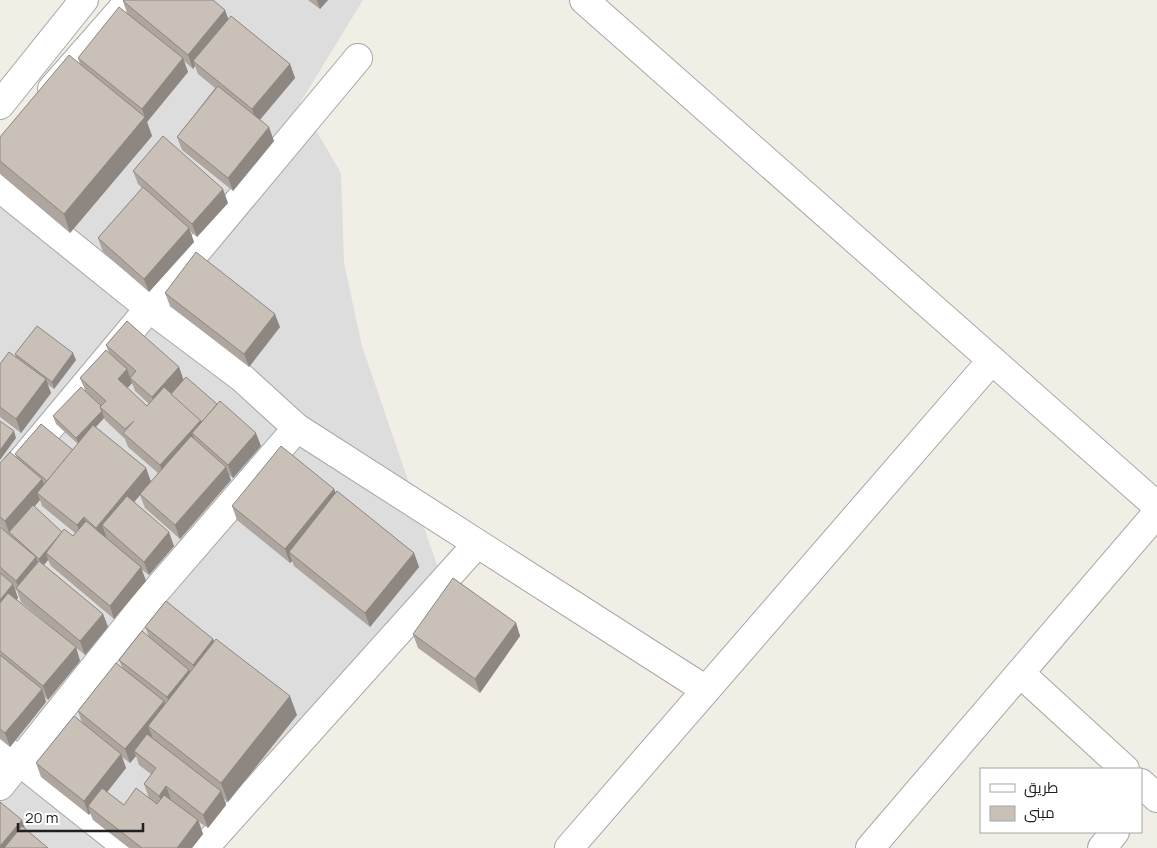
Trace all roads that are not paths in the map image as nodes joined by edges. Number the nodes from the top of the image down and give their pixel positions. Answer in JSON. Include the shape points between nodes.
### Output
{"nodes":[{"id":1,"x":84,"y":0,"type":"edge"},
{"id":2,"x":130,"y":0,"type":"edge"},
{"id":3,"x":584,"y":0,"type":"edge"},
{"id":4,"x":358,"y":58,"type":"dead end"},
{"id":5,"x":0,"y":105,"type":"edge"},
{"id":6,"x":32,"y":111,"type":"edge"},
{"id":7,"x":0,"y":188,"type":"edge"},
{"id":8,"x":149,"y":308,"type":"junction"},
{"id":9,"x":992,"y":360,"type":"junction"},
{"id":10,"x":297,"y":428,"type":"junction"},
{"id":11,"x":0,"y":486,"type":"edge"},
{"id":12,"x":1157,"y":506,"type":"edge"},
{"id":13,"x":1157,"y":514,"type":"edge"},
{"id":14,"x":477,"y":544,"type":"junction"},
{"id":15,"x":1020,"y":673,"type":"junction"},
{"id":16,"x":706,"y":690,"type":"junction"},
{"id":17,"x":10,"y":754,"type":"edge"},
{"id":18,"x":1124,"y":768,"type":"edge"},
{"id":19,"x":0,"y":786,"type":"edge"},
{"id":20,"x":1114,"y":833,"type":"edge"},
{"id":21,"x":128,"y":848,"type":"edge"},
{"id":22,"x":204,"y":848,"type":"edge"},
{"id":23,"x":569,"y":848,"type":"edge"},
{"id":24,"x":870,"y":848,"type":"edge"},
{"id":25,"x":1102,"y":848,"type":"edge"}],
"edges":[{"from":1,"to":5,"type":"street"},
{"from":2,"to":6,"type":"street"},
{"from":3,"to":9,"type":"street"},
{"from":4,"to":8,"type":"street"},
{"from":7,"to":8,"type":"street"},
{"from":8,"to":10,"type":"street","via":[[241,377]]},
{"from":8,"to":11,"type":"street"},
{"from":9,"to":12,"type":"street"},
{"from":9,"to":16,"type":"street"},
{"from":10,"to":14,"type":"street"},
{"from":10,"to":17,"type":"street"},
{"from":13,"to":15,"type":"street"},
{"from":14,"to":16,"type":"street"},
{"from":14,"to":22,"type":"street"},
{"from":15,"to":18,"type":"street"},
{"from":15,"to":24,"type":"street"},
{"from":16,"to":23,"type":"street"},
{"from":17,"to":19,"type":"street"},
{"from":17,"to":21,"type":"street"},
{"from":20,"to":25,"type":"street"}]}
